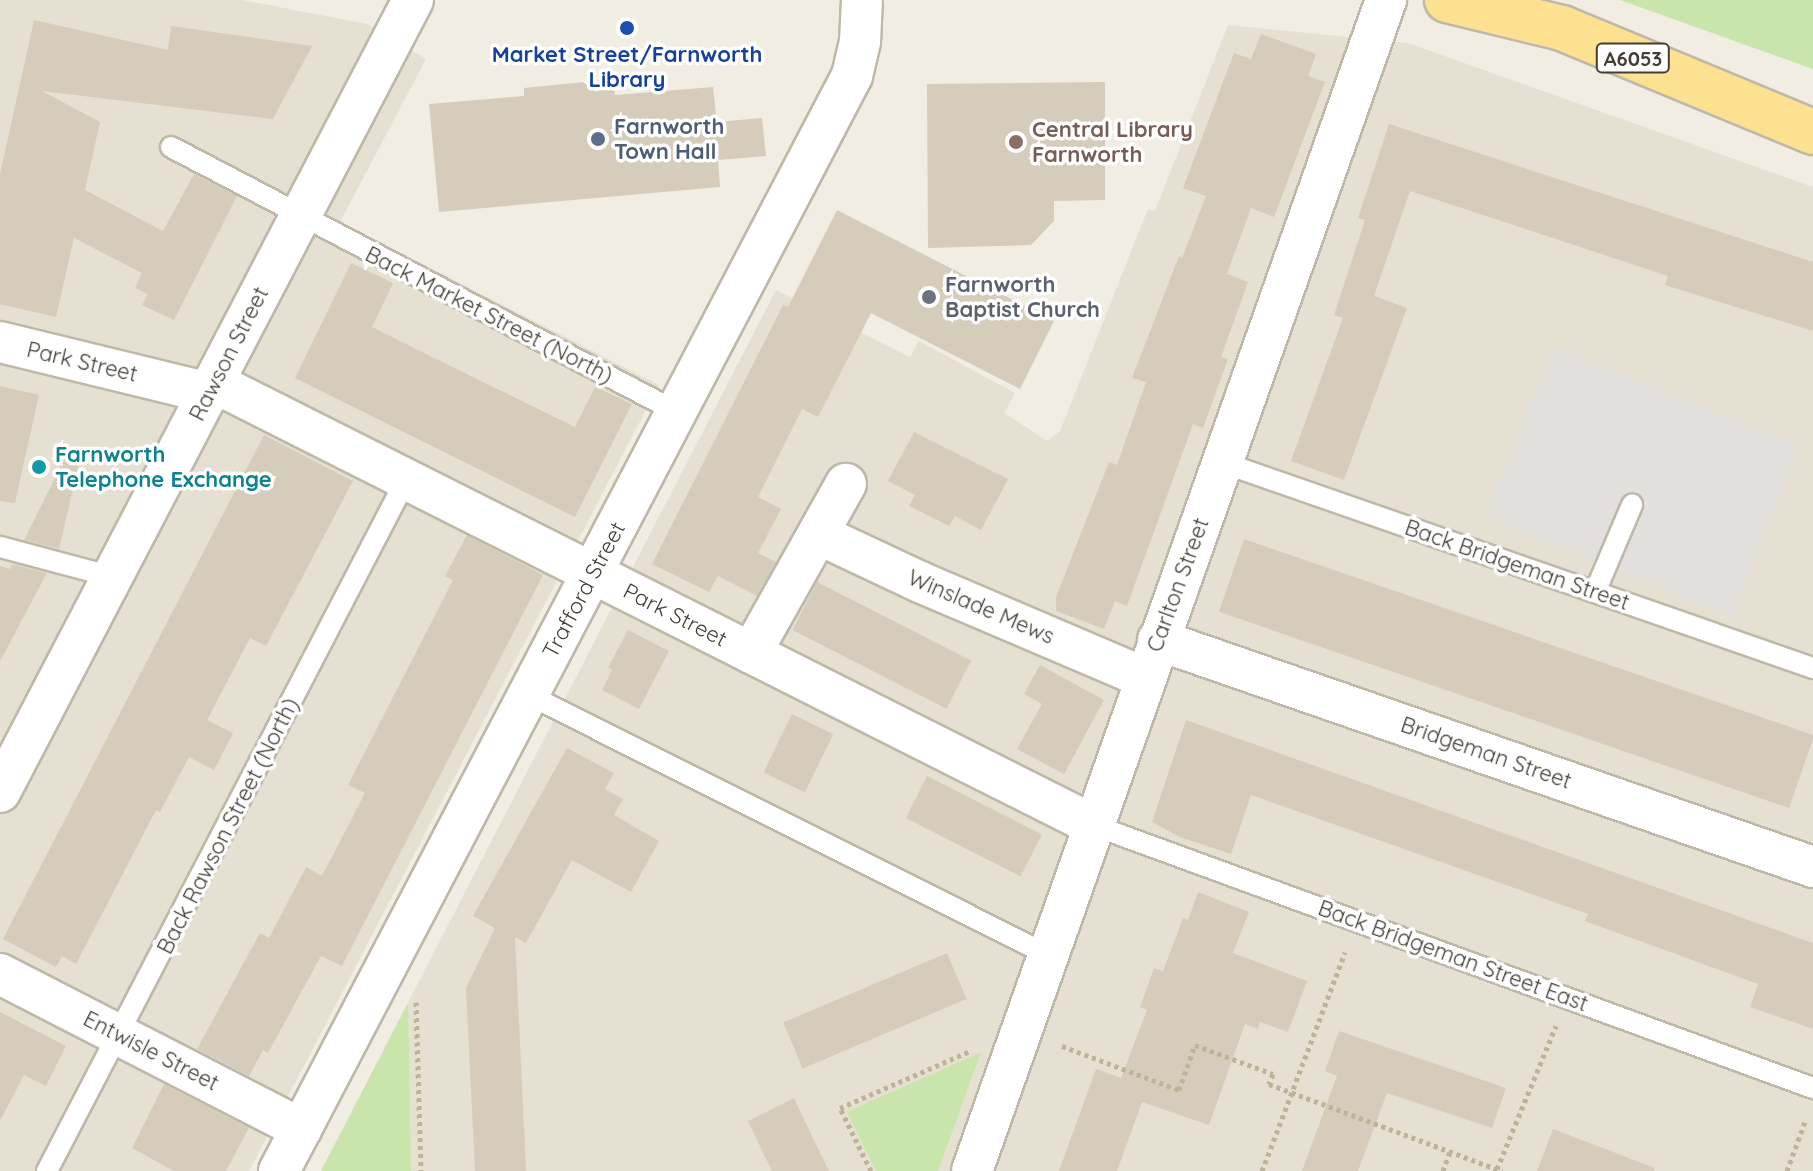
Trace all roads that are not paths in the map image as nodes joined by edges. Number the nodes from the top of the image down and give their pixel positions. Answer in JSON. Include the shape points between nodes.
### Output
{"nodes":[{"id":1,"x":413,"y":0,"type":"edge"},
{"id":2,"x":862,"y":0,"type":"edge"},
{"id":3,"x":1386,"y":0,"type":"edge"},
{"id":4,"x":1447,"y":0,"type":"edge"},
{"id":5,"x":1813,"y":132,"type":"edge"},
{"id":6,"x":171,"y":147,"type":"dead end"},
{"id":7,"x":300,"y":217,"type":"junction"},
{"id":8,"x":0,"y":342,"type":"edge"},
{"id":9,"x":212,"y":388,"type":"junction"},
{"id":10,"x":677,"y":412,"type":"junction"},
{"id":11,"x":1221,"y":462,"type":"junction"},
{"id":12,"x":406,"y":480,"type":"junction"},
{"id":13,"x":846,"y":484,"type":"dead end"},
{"id":14,"x":1632,"y":505,"type":"dead end"},
{"id":15,"x":818,"y":534,"type":"junction"},
{"id":16,"x":0,"y":547,"type":"edge"},
{"id":17,"x":594,"y":574,"type":"junction"},
{"id":18,"x":113,"y":577,"type":"junction"},
{"id":19,"x":1595,"y":592,"type":"junction"},
{"id":20,"x":1158,"y":640,"type":"junction"},
{"id":21,"x":751,"y":653,"type":"junction"},
{"id":22,"x":1813,"y":668,"type":"edge"},
{"id":23,"x":1145,"y":678,"type":"junction"},
{"id":24,"x":529,"y":695,"type":"junction"},
{"id":25,"x":0,"y":792,"type":"edge"},
{"id":26,"x":1093,"y":825,"type":"junction"},
{"id":27,"x":1813,"y":867,"type":"edge"},
{"id":28,"x":1048,"y":955,"type":"junction"},
{"id":29,"x":0,"y":974,"type":"edge"},
{"id":30,"x":120,"y":1035,"type":"junction"},
{"id":31,"x":1813,"y":1088,"type":"edge"},
{"id":32,"x":302,"y":1129,"type":"junction"},
{"id":33,"x":47,"y":1171,"type":"edge"},
{"id":34,"x":279,"y":1171,"type":"edge"},
{"id":35,"x":972,"y":1171,"type":"edge"}],
"edges":[{"from":1,"to":7,"type":"street","name":"Rawson Street"},
{"from":2,"to":10,"type":"street","name":"Trafford Street","via":[[852,76]]},
{"from":3,"to":11,"type":"street","name":"Carlton Street"},
{"from":4,"to":5,"type":"main road","number":"A6053","via":[[1562,28]]},
{"from":6,"to":7,"type":"lane","name":"Back Market Street (North)"},
{"from":7,"to":9,"type":"street","name":"Rawson Street"},
{"from":7,"to":10,"type":"lane","name":"Back Market Street (North)"},
{"from":8,"to":9,"type":"street","name":"Park Street"},
{"from":9,"to":12,"type":"street","name":"Park Street"},
{"from":9,"to":18,"type":"street","name":"Rawson Street"},
{"from":10,"to":17,"type":"street","name":"Trafford Street"},
{"from":11,"to":19,"type":"lane","name":"Back Bridgeman Street"},
{"from":11,"to":20,"type":"street","name":"Carlton Street"},
{"from":12,"to":17,"type":"street","name":"Park Street"},
{"from":12,"to":30,"type":"lane","name":"Back Rawson Street (North)"},
{"from":13,"to":15,"type":"street"},
{"from":14,"to":19,"type":"lane"},
{"from":15,"to":21,"type":"street"},
{"from":15,"to":23,"type":"street","name":"Winslade Mews"},
{"from":16,"to":18,"type":"lane"},
{"from":17,"to":21,"type":"street","name":"Park Street"},
{"from":17,"to":24,"type":"street","name":"Trafford Street"},
{"from":18,"to":25,"type":"street","name":"Rawson Street"},
{"from":19,"to":22,"type":"lane","name":"Back Bridgeman Street"},
{"from":20,"to":23,"type":"street","name":"Carlton Street"},
{"from":20,"to":27,"type":"street","name":"Bridgeman Street"},
{"from":21,"to":26,"type":"street","name":"Park Street"},
{"from":23,"to":26,"type":"street","name":"Carlton Street"},
{"from":24,"to":28,"type":"lane"},
{"from":24,"to":32,"type":"street","name":"Trafford Street"},
{"from":26,"to":28,"type":"street","name":"Carlton Street"},
{"from":26,"to":31,"type":"lane","name":"Back Bridgeman Street East"},
{"from":28,"to":35,"type":"street","name":"Carlton Street"},
{"from":29,"to":30,"type":"street","name":"Entwisle Street"},
{"from":30,"to":32,"type":"street","name":"Entwisle Street"},
{"from":30,"to":33,"type":"lane","name":"Back Rawson Street (North)"},
{"from":32,"to":34,"type":"street","name":"Trafford Street"}]}
